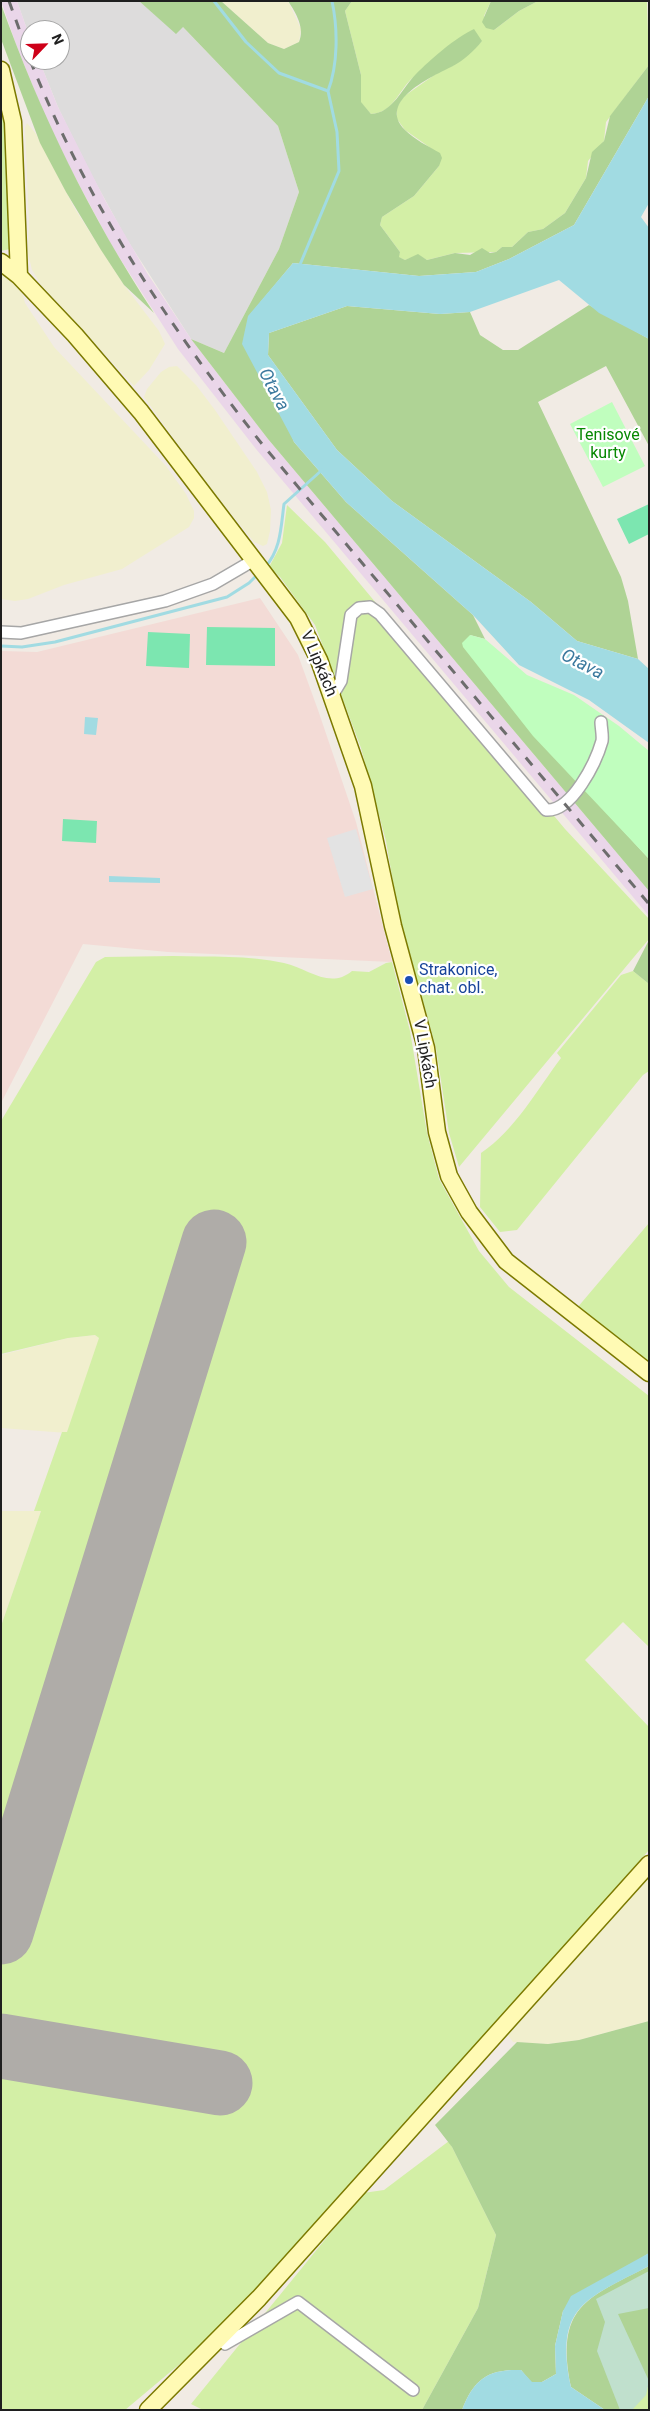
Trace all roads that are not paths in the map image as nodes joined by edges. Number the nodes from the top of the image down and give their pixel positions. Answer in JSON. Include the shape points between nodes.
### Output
{"nodes":[{"id":1,"x":1,"y":70,"type":"edge"},
{"id":2,"x":1,"y":262,"type":"edge"},
{"id":3,"x":20,"y":276,"type":"junction"},
{"id":4,"x":254,"y":560,"type":"junction"},
{"id":5,"x":1,"y":632,"type":"edge"},
{"id":6,"x":332,"y":696,"type":"junction"},
{"id":7,"x":601,"y":722,"type":"dead end"},
{"id":8,"x":649,"y":1373,"type":"edge"},
{"id":9,"x":649,"y":1864,"type":"edge"},
{"id":10,"x":220,"y":2338,"type":"junction"},
{"id":11,"x":413,"y":2390,"type":"dead end"},
{"id":12,"x":148,"y":2410,"type":"edge"}],
"edges":[{"from":1,"to":3,"type":"street","via":[[13,122]]},
{"from":2,"to":3,"type":"street","name":"V Lipkách"},
{"from":3,"to":4,"type":"street","name":"V Lipkách","via":[[141,412]]},
{"from":4,"to":5,"type":"street","via":[[213,584],[165,601],[21,633]]},
{"from":4,"to":6,"type":"street","name":"V Lipkách","via":[[298,618]]},
{"from":6,"to":7,"type":"street","via":[[341,681],[351,615],[358,608],[370,607],[380,614],[538,803],[552,811],[579,790],[583,783],[602,740]]},
{"from":6,"to":8,"type":"street","name":"V Lipkách","via":[[363,786],[393,926],[426,1048],[437,1132],[448,1176],[506,1261]]},
{"from":9,"to":10,"type":"street","via":[[260,2298]]},
{"from":10,"to":11,"type":"street","via":[[225,2344],[298,2302]]},
{"from":10,"to":12,"type":"street"}]}
